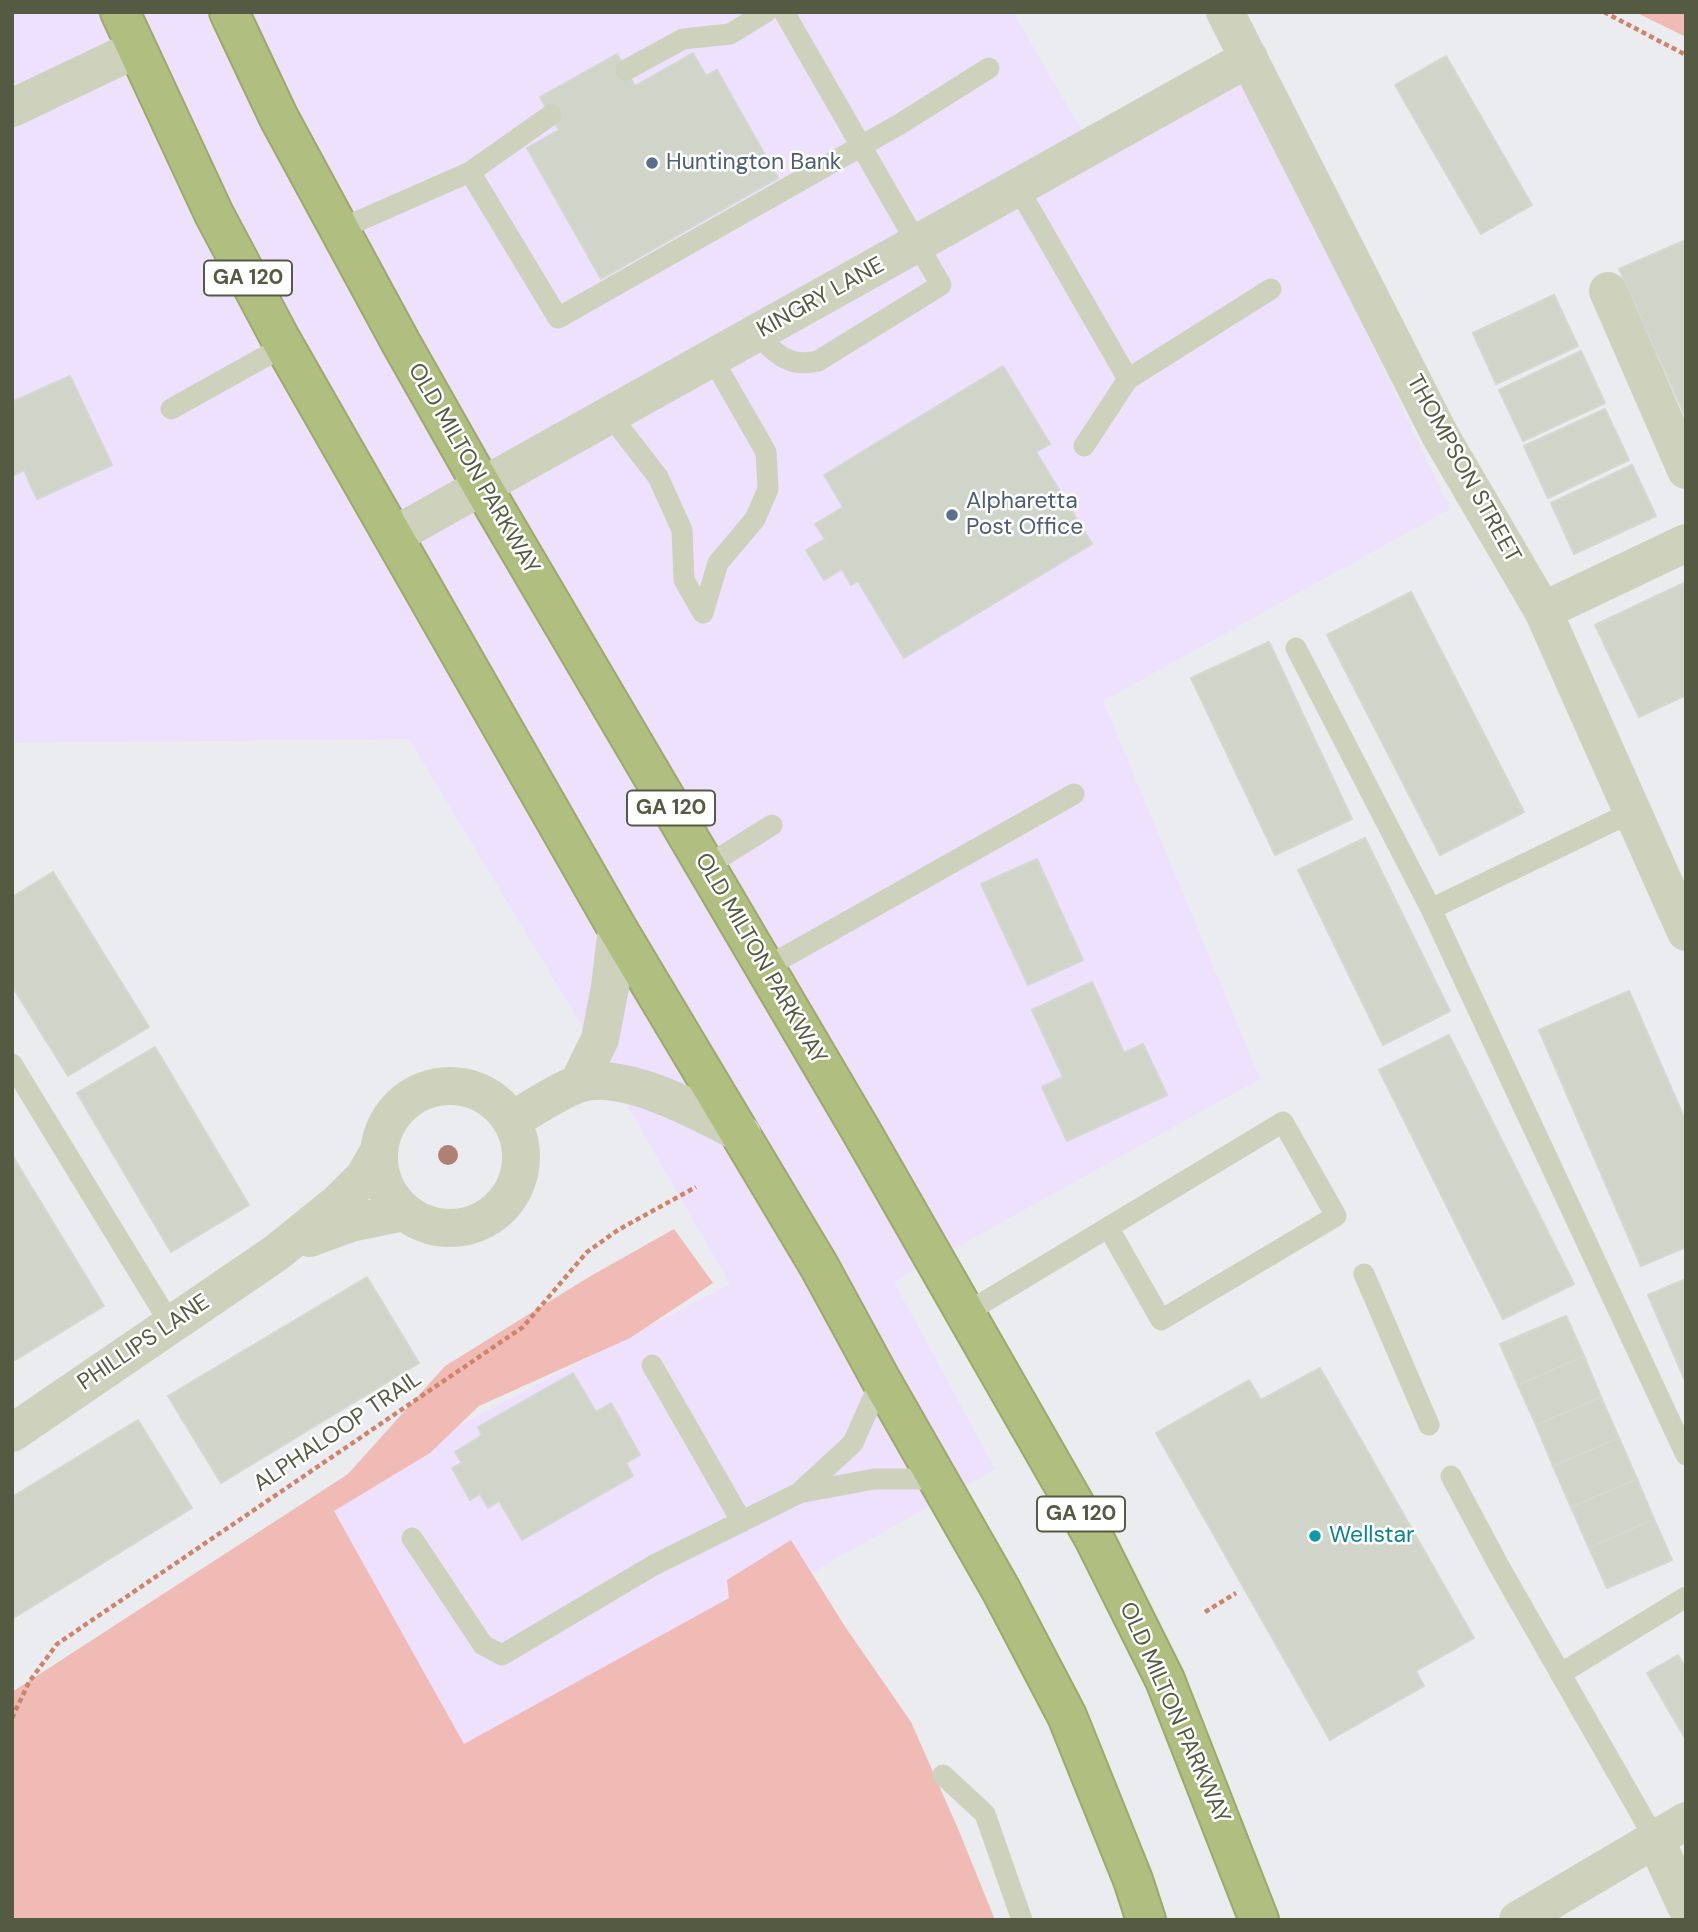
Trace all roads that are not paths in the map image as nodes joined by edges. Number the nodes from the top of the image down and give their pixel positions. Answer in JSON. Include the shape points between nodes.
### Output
{"nodes":[{"id":1,"x":120,"y":12,"type":"edge"},
{"id":2,"x":229,"y":12,"type":"edge"},
{"id":3,"x":766,"y":12,"type":"edge"},
{"id":4,"x":784,"y":12,"type":"edge"},
{"id":5,"x":1225,"y":12,"type":"edge"},
{"id":6,"x":136,"y":49,"type":"junction"},
{"id":7,"x":1249,"y":58,"type":"junction"},
{"id":8,"x":989,"y":68,"type":"dead end"},
{"id":9,"x":626,"y":71,"type":"dead end"},
{"id":10,"x":12,"y":108,"type":"edge"},
{"id":11,"x":551,"y":115,"type":"dead end"},
{"id":12,"x":860,"y":145,"type":"junction"},
{"id":13,"x":470,"y":172,"type":"junction"},
{"id":14,"x":1018,"y":188,"type":"junction"},
{"id":15,"x":338,"y":230,"type":"junction"},
{"id":16,"x":917,"y":244,"type":"junction"},
{"id":17,"x":1271,"y":289,"type":"dead end"},
{"id":18,"x":1608,"y":291,"type":"dead end"},
{"id":19,"x":757,"y":333,"type":"junction"},
{"id":20,"x":284,"y":346,"type":"junction"},
{"id":21,"x":712,"y":358,"type":"junction"},
{"id":22,"x":1128,"y":379,"type":"junction"},
{"id":23,"x":171,"y":409,"type":"dead end"},
{"id":24,"x":610,"y":415,"type":"junction"},
{"id":25,"x":1084,"y":446,"type":"dead end"},
{"id":26,"x":1686,"y":470,"type":"edge"},
{"id":27,"x":482,"y":486,"type":"junction"},
{"id":28,"x":393,"y":536,"type":"junction"},
{"id":29,"x":1686,"y":543,"type":"edge"},
{"id":30,"x":1543,"y":611,"type":"junction"},
{"id":31,"x":1296,"y":648,"type":"dead end"},
{"id":32,"x":1074,"y":794,"type":"dead end"},
{"id":33,"x":1632,"y":812,"type":"junction"},
{"id":34,"x":772,"y":825,"type":"dead end"},
{"id":35,"x":705,"y":867,"type":"junction"},
{"id":36,"x":1432,"y":909,"type":"junction"},
{"id":37,"x":617,"y":928,"type":"junction"},
{"id":38,"x":1686,"y":932,"type":"edge"},
{"id":39,"x":765,"y":968,"type":"junction"},
{"id":40,"x":12,"y":1064,"type":"edge"},
{"id":41,"x":579,"y":1084,"type":"junction"},
{"id":42,"x":511,"y":1121,"type":"junction"},
{"id":43,"x":741,"y":1133,"type":"junction"},
{"id":44,"x":379,"y":1151,"type":"junction"},
{"id":45,"x":404,"y":1212,"type":"junction"},
{"id":46,"x":1108,"y":1227,"type":"junction"},
{"id":47,"x":276,"y":1253,"type":"junction"},
{"id":48,"x":1364,"y":1274,"type":"dead end"},
{"id":49,"x":966,"y":1313,"type":"junction"},
{"id":50,"x":171,"y":1325,"type":"junction"},
{"id":51,"x":652,"y":1365,"type":"dead end"},
{"id":52,"x":881,"y":1380,"type":"junction"},
{"id":53,"x":1429,"y":1424,"type":"dead end"},
{"id":54,"x":12,"y":1433,"type":"edge"},
{"id":55,"x":1686,"y":1455,"type":"edge"},
{"id":56,"x":1451,"y":1476,"type":"dead end"},
{"id":57,"x":937,"y":1479,"type":"junction"},
{"id":58,"x":799,"y":1493,"type":"junction"},
{"id":59,"x":742,"y":1522,"type":"junction"},
{"id":60,"x":412,"y":1538,"type":"dead end"},
{"id":61,"x":1686,"y":1597,"type":"edge"},
{"id":62,"x":1560,"y":1674,"type":"junction"},
{"id":63,"x":943,"y":1775,"type":"dead end"},
{"id":64,"x":1671,"y":1830,"type":"edge"},
{"id":65,"x":1686,"y":1906,"type":"edge"},
{"id":66,"x":1022,"y":1920,"type":"edge"},
{"id":67,"x":1146,"y":1920,"type":"edge"},
{"id":68,"x":1259,"y":1920,"type":"edge"},
{"id":69,"x":1518,"y":1920,"type":"edge"}],
"edges":[{"from":1,"to":6,"type":"highway","number":"GA 120"},
{"from":2,"to":15,"type":"highway","name":"OLD MILTON PARKWAY","number":"GA 120"},
{"from":3,"to":9,"type":"lane","via":[[730,34],[683,39]]},
{"from":4,"to":12,"type":"lane"},
{"from":5,"to":7,"type":"street","name":"THOMPSON STREET"},
{"from":6,"to":10,"type":"street"},
{"from":6,"to":20,"type":"highway","number":"GA 120","via":[[214,214]]},
{"from":7,"to":14,"type":"street","name":"KINGRY LANE"},
{"from":7,"to":30,"type":"street","name":"THOMPSON STREET","via":[[1440,435]]},
{"from":8,"to":12,"type":"lane"},
{"from":11,"to":13,"type":"lane"},
{"from":12,"to":13,"type":"lane","via":[[558,318]]},
{"from":12,"to":16,"type":"lane"},
{"from":13,"to":15,"type":"lane"},
{"from":14,"to":16,"type":"street","name":"KINGRY LANE"},
{"from":14,"to":22,"type":"lane"},
{"from":15,"to":27,"type":"highway","name":"OLD MILTON PARKWAY","number":"GA 120"},
{"from":16,"to":19,"type":"street","name":"KINGRY LANE"},
{"from":16,"to":19,"type":"lane","via":[[941,285],[818,361],[789,361],[772,351]]},
{"from":17,"to":22,"type":"lane"},
{"from":18,"to":26,"type":"street"},
{"from":19,"to":21,"type":"street","name":"KINGRY LANE"},
{"from":20,"to":23,"type":"lane"},
{"from":20,"to":28,"type":"highway","number":"GA 120"},
{"from":21,"to":24,"type":"street","name":"KINGRY LANE"},
{"from":21,"to":24,"type":"lane","via":[[766,452],[768,489],[755,519],[718,563],[703,613],[684,580],[682,530],[658,477]]},
{"from":22,"to":25,"type":"lane"},
{"from":24,"to":27,"type":"street","name":"KINGRY LANE"},
{"from":27,"to":28,"type":"street","name":"KINGRY LANE"},
{"from":27,"to":35,"type":"highway","name":"OLD MILTON PARKWAY","number":"GA 120"},
{"from":28,"to":37,"type":"highway","number":"GA 120"},
{"from":29,"to":30,"type":"street"},
{"from":30,"to":33,"type":"street","name":"THOMPSON STREET"},
{"from":31,"to":36,"type":"lane"},
{"from":32,"to":39,"type":"lane"},
{"from":33,"to":36,"type":"lane"},
{"from":33,"to":38,"type":"street","name":"THOMPSON STREET"},
{"from":34,"to":35,"type":"lane"},
{"from":35,"to":39,"type":"highway","name":"OLD MILTON PARKWAY","number":"GA 120"},
{"from":36,"to":55,"type":"lane"},
{"from":37,"to":41,"type":"street","via":[[600,1039]]},
{"from":37,"to":43,"type":"highway","number":"GA 120"},
{"from":39,"to":49,"type":"highway","name":"OLD MILTON PARKWAY","number":"GA 120"},
{"from":40,"to":50,"type":"lane"},
{"from":41,"to":42,"type":"street"},
{"from":41,"to":43,"type":"street","via":[[630,1085]]},
{"from":42,"to":44,"type":"street","via":[[478,1091],[434,1088],[413,1096],[396,1110],[384,1129]]},
{"from":42,"to":45,"type":"street","via":[[520,1142],[521,1164],[505,1204],[467,1227],[445,1229]]},
{"from":43,"to":52,"type":"highway","number":"GA 120"},
{"from":44,"to":45,"type":"street","via":[[384,1185]]},
{"from":44,"to":47,"type":"street","name":"PHILLIPS LANE","via":[[364,1177],[339,1202]]},
{"from":45,"to":47,"type":"street","name":"PHILLIPS LANE","via":[[344,1225]]},
{"from":46,"to":46,"type":"lane","via":[[1283,1122],[1336,1216],[1161,1320]]},
{"from":46,"to":49,"type":"lane"},
{"from":47,"to":50,"type":"street","name":"PHILLIPS LANE"},
{"from":48,"to":53,"type":"lane"},
{"from":49,"to":68,"type":"highway","name":"OLD MILTON PARKWAY","number":"GA 120","via":[[1094,1538],[1158,1665]]},
{"from":50,"to":54,"type":"street","name":"PHILLIPS LANE"},
{"from":51,"to":59,"type":"lane"},
{"from":52,"to":57,"type":"highway","number":"GA 120"},
{"from":52,"to":58,"type":"lane","via":[[853,1443]]},
{"from":56,"to":62,"type":"lane"},
{"from":57,"to":58,"type":"lane","via":[[874,1479]]},
{"from":57,"to":67,"type":"highway","number":"GA 120","via":[[1067,1716]]},
{"from":58,"to":59,"type":"lane"},
{"from":59,"to":60,"type":"lane","via":[[654,1565],[502,1655],[483,1645]]},
{"from":61,"to":62,"type":"lane"},
{"from":62,"to":64,"type":"lane"},
{"from":63,"to":66,"type":"lane","via":[[985,1814]]},
{"from":64,"to":65,"type":"street"},
{"from":64,"to":69,"type":"street"}]}
